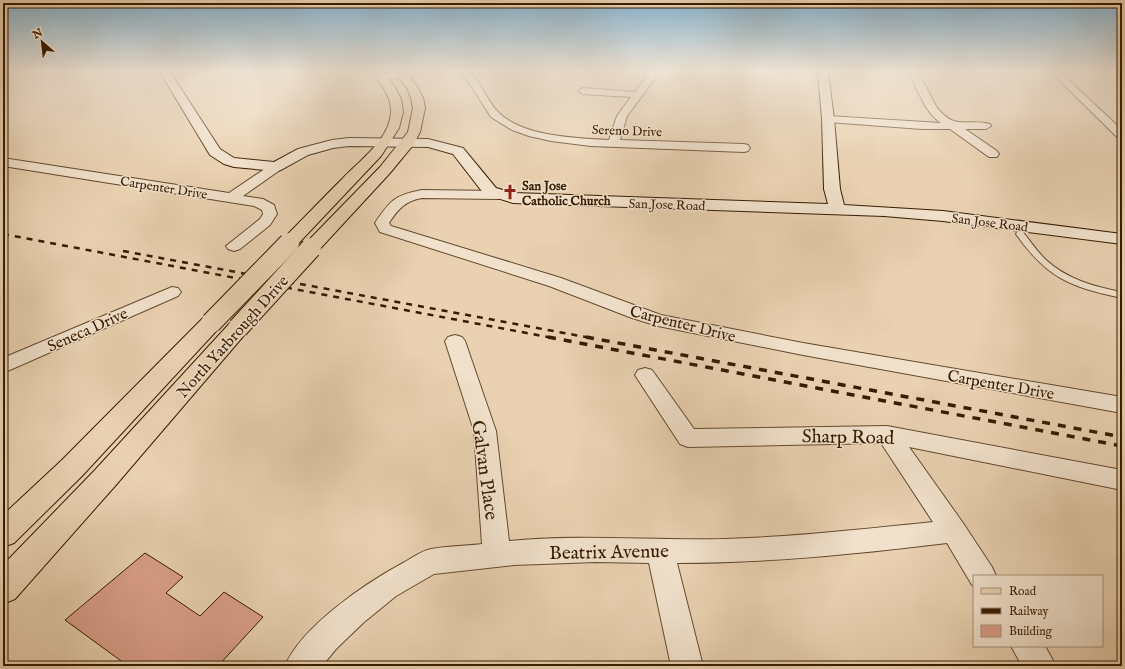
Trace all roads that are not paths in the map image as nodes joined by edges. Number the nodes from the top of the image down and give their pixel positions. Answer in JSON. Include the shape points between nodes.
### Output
{"nodes":[{"id":1,"x":185,"y":103,"type":"edge"},
{"id":2,"x":394,"y":103,"type":"edge"},
{"id":3,"x":418,"y":103,"type":"edge"},
{"id":4,"x":487,"y":103,"type":"edge"},
{"id":5,"x":631,"y":103,"type":"edge"},
{"id":6,"x":826,"y":103,"type":"edge"},
{"id":7,"x":929,"y":103,"type":"edge"},
{"id":8,"x":1088,"y":103,"type":"edge"},
{"id":9,"x":828,"y":119,"type":"junction"},
{"id":10,"x":954,"y":126,"type":"junction"},
{"id":11,"x":986,"y":126,"type":"dead end"},
{"id":12,"x":1122,"y":136,"type":"edge"},
{"id":13,"x":384,"y":142,"type":"junction"},
{"id":14,"x":408,"y":142,"type":"junction"},
{"id":15,"x":614,"y":143,"type":"junction"},
{"id":16,"x":744,"y":148,"type":"dead end"},
{"id":17,"x":993,"y":154,"type":"dead end"},
{"id":18,"x":3,"y":162,"type":"edge"},
{"id":19,"x":276,"y":167,"type":"junction"},
{"id":20,"x":498,"y":195,"type":"junction"},
{"id":21,"x":231,"y":198,"type":"junction"},
{"id":22,"x":837,"y":209,"type":"junction"},
{"id":23,"x":1020,"y":234,"type":"dead end"},
{"id":24,"x":1122,"y":239,"type":"edge"},
{"id":25,"x":234,"y":246,"type":"dead end"},
{"id":26,"x":172,"y":292,"type":"dead end"},
{"id":27,"x":1122,"y":295,"type":"edge"},
{"id":28,"x":455,"y":341,"type":"dead end"},
{"id":29,"x":3,"y":366,"type":"edge"},
{"id":30,"x":645,"y":375,"type":"dead end"},
{"id":31,"x":1122,"y":405,"type":"edge"},
{"id":32,"x":887,"y":434,"type":"junction"},
{"id":33,"x":1122,"y":480,"type":"edge"},
{"id":34,"x":954,"y":531,"type":"junction"},
{"id":35,"x":3,"y":534,"type":"edge"},
{"id":36,"x":660,"y":550,"type":"junction"},
{"id":37,"x":497,"y":555,"type":"junction"},
{"id":38,"x":981,"y":575,"type":"edge"},
{"id":39,"x":3,"y":588,"type":"edge"},
{"id":40,"x":1028,"y":647,"type":"edge"},
{"id":41,"x":301,"y":666,"type":"edge"},
{"id":42,"x":687,"y":666,"type":"edge"},
{"id":43,"x":1040,"y":666,"type":"edge"}],
"edges":[{"from":1,"to":19,"type":"street","via":[[215,152],[222,157],[234,162]]},
{"from":2,"to":13,"type":"main road","name":"North Yarbrough Drive","via":[[396,118]]},
{"from":3,"to":14,"type":"main road","name":"North Yarbrough Drive","via":[[414,132]]},
{"from":4,"to":15,"type":"street","name":"Sereno Drive","via":[[493,114],[513,126],[534,134],[586,142]]},
{"from":5,"to":15,"type":"street","via":[[622,116]]},
{"from":6,"to":9,"type":"street"},
{"from":7,"to":10,"type":"street","via":[[937,115]]},
{"from":8,"to":12,"type":"street"},
{"from":9,"to":10,"type":"street","via":[[897,125]]},
{"from":9,"to":22,"type":"street","via":[[832,189]]},
{"from":10,"to":11,"type":"street"},
{"from":10,"to":17,"type":"street"},
{"from":13,"to":14,"type":"street","name":"San Jose Road"},
{"from":13,"to":19,"type":"street","name":"San Jose Road","via":[[323,145],[303,152]]},
{"from":13,"to":35,"type":"main road","name":"North Yarbrough Drive","bridge":true,"via":[[72,468]]},
{"from":14,"to":20,"type":"street","name":"San Jose Road","via":[[440,144],[458,151],[486,187]]},
{"from":14,"to":39,"type":"main road","name":"North Yarbrough Drive","bridge":true},
{"from":15,"to":16,"type":"street","name":"Sereno Drive"},
{"from":18,"to":21,"type":"street","name":"Carpenter Drive"},
{"from":19,"to":21,"type":"street"},
{"from":20,"to":22,"type":"street","name":"San Jose Road","via":[[514,198]]},
{"from":20,"to":31,"type":"street","name":"Carpenter Drive","via":[[410,196],[396,203],[382,223],[391,232],[555,282],[658,320]]},
{"from":21,"to":25,"type":"street","name":"Carpenter Drive","via":[[264,204],[269,208],[270,214],[265,222]]},
{"from":22,"to":24,"type":"street","name":"San Jose Road","via":[[943,216]]},
{"from":23,"to":27,"type":"lane","via":[[1042,261],[1053,270],[1089,286]]},
{"from":26,"to":29,"type":"street","name":"Seneca Drive"},
{"from":28,"to":37,"type":"street","name":"Galvan Place","via":[[485,431]]},
{"from":30,"to":32,"type":"street","name":"Sharp Road","via":[[688,438]]},
{"from":32,"to":33,"type":"street","name":"Sharp Road"},
{"from":32,"to":34,"type":"street"},
{"from":34,"to":36,"type":"street","name":"Beatrix Avenue","via":[[831,545],[724,551]]},
{"from":34,"to":38,"type":"street"},
{"from":36,"to":37,"type":"street","name":"Beatrix Avenue"},
{"from":36,"to":42,"type":"street"},
{"from":37,"to":41,"type":"street","name":"Beatrix Avenue","via":[[430,562],[386,587],[352,612]]},
{"from":40,"to":43,"type":"street"}]}
